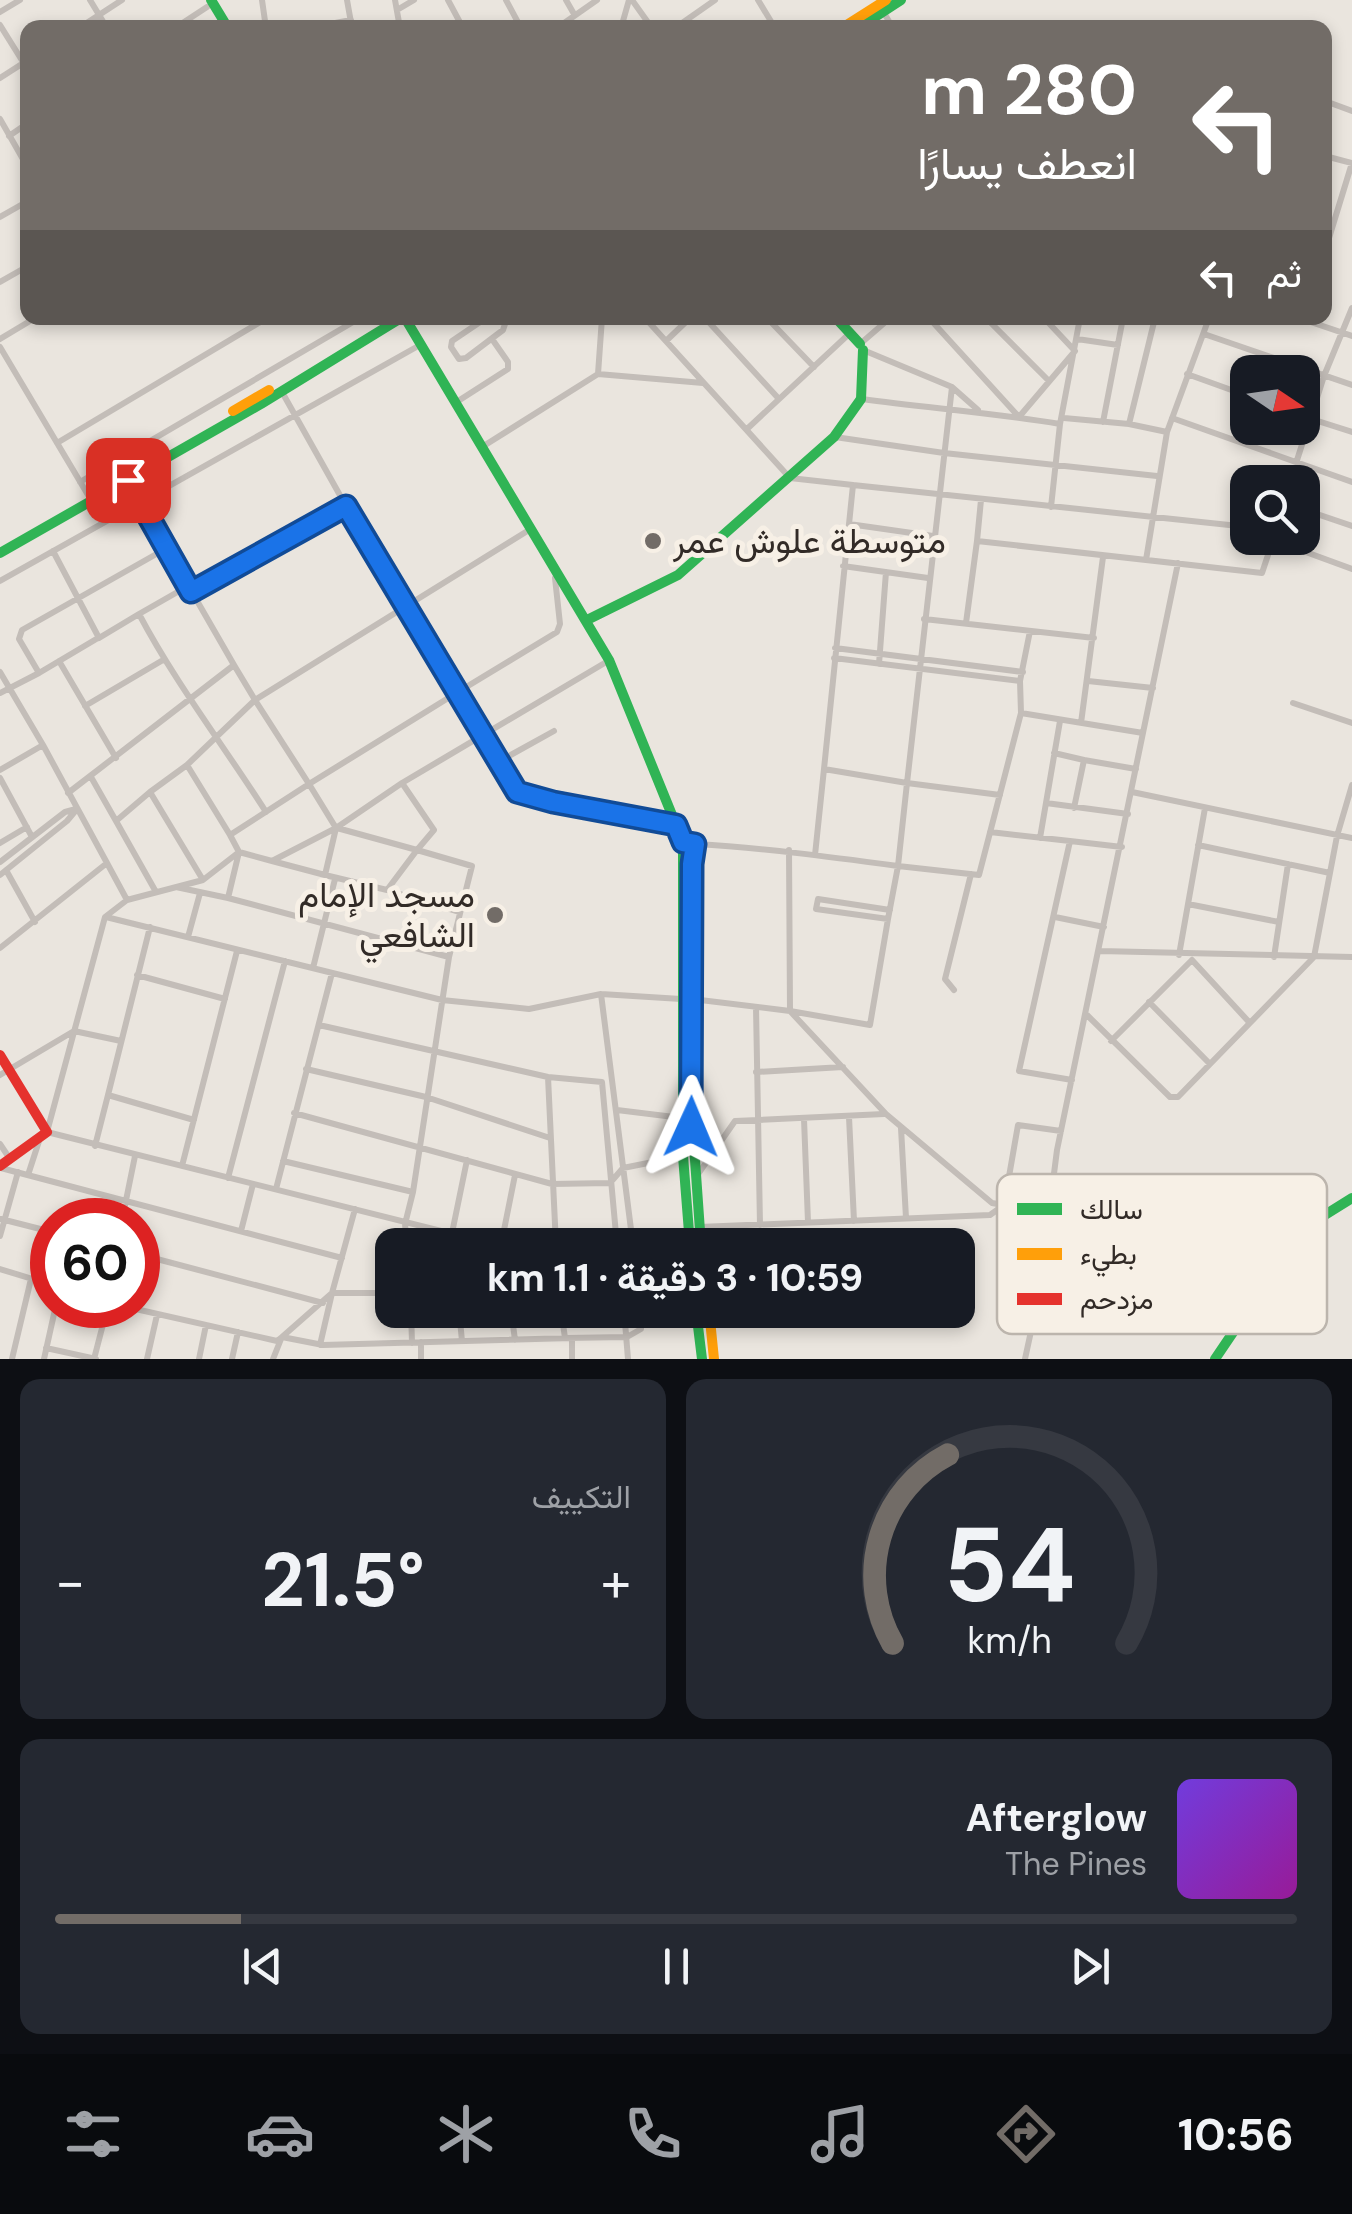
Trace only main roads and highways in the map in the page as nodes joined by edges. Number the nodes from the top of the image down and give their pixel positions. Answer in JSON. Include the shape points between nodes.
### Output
{"nodes":[{"id":1,"x":901,"y":0,"type":"edge"},
{"id":2,"x":884,"y":6,"type":"edge"},
{"id":3,"x":857,"y":20,"type":"edge"},
{"id":4,"x":376,"y":325,"type":"edge"},
{"id":5,"x":394,"y":325,"type":"edge"},
{"id":6,"x":406,"y":325,"type":"edge"},
{"id":7,"x":843,"y":325,"type":"edge"},
{"id":8,"x":0,"y":550,"type":"edge"},
{"id":9,"x":586,"y":620,"type":"junction"},
{"id":10,"x":687,"y":999,"type":"junction"},
{"id":11,"x":0,"y":1055,"type":"edge"},
{"id":12,"x":4,"y":1072,"type":"edge"},
{"id":13,"x":4,"y":1164,"type":"edge"},
{"id":14,"x":1352,"y":1198,"type":"edge"},
{"id":15,"x":1327,"y":1213,"type":"edge"},
{"id":16,"x":688,"y":1228,"type":"edge"},
{"id":17,"x":699,"y":1228,"type":"edge"},
{"id":18,"x":698,"y":1328,"type":"edge"},
{"id":19,"x":710,"y":1328,"type":"edge"},
{"id":20,"x":1233,"y":1334,"type":"edge"},
{"id":21,"x":702,"y":1359,"type":"edge"},
{"id":22,"x":714,"y":1359,"type":"edge"},
{"id":23,"x":1216,"y":1359,"type":"edge"}],
"edges":[{"from":1,"to":2,"type":"main road"},
{"from":2,"to":3,"type":"main road"},
{"from":4,"to":8,"type":"main road"},
{"from":5,"to":8,"type":"main road"},
{"from":6,"to":9,"type":"main road"},
{"from":7,"to":9,"type":"main road","via":[[862,347],[861,399],[834,437],[678,575]]},
{"from":9,"to":10,"type":"main road","via":[[689,842]]},
{"from":10,"to":16,"type":"main road","via":[[682,1156]]},
{"from":10,"to":17,"type":"main road"},
{"from":11,"to":12,"type":"main road"},
{"from":12,"to":13,"type":"main road","via":[[44,1134]]},
{"from":14,"to":15,"type":"main road"},
{"from":18,"to":21,"type":"main road"},
{"from":19,"to":22,"type":"main road"},
{"from":20,"to":23,"type":"main road"}]}
